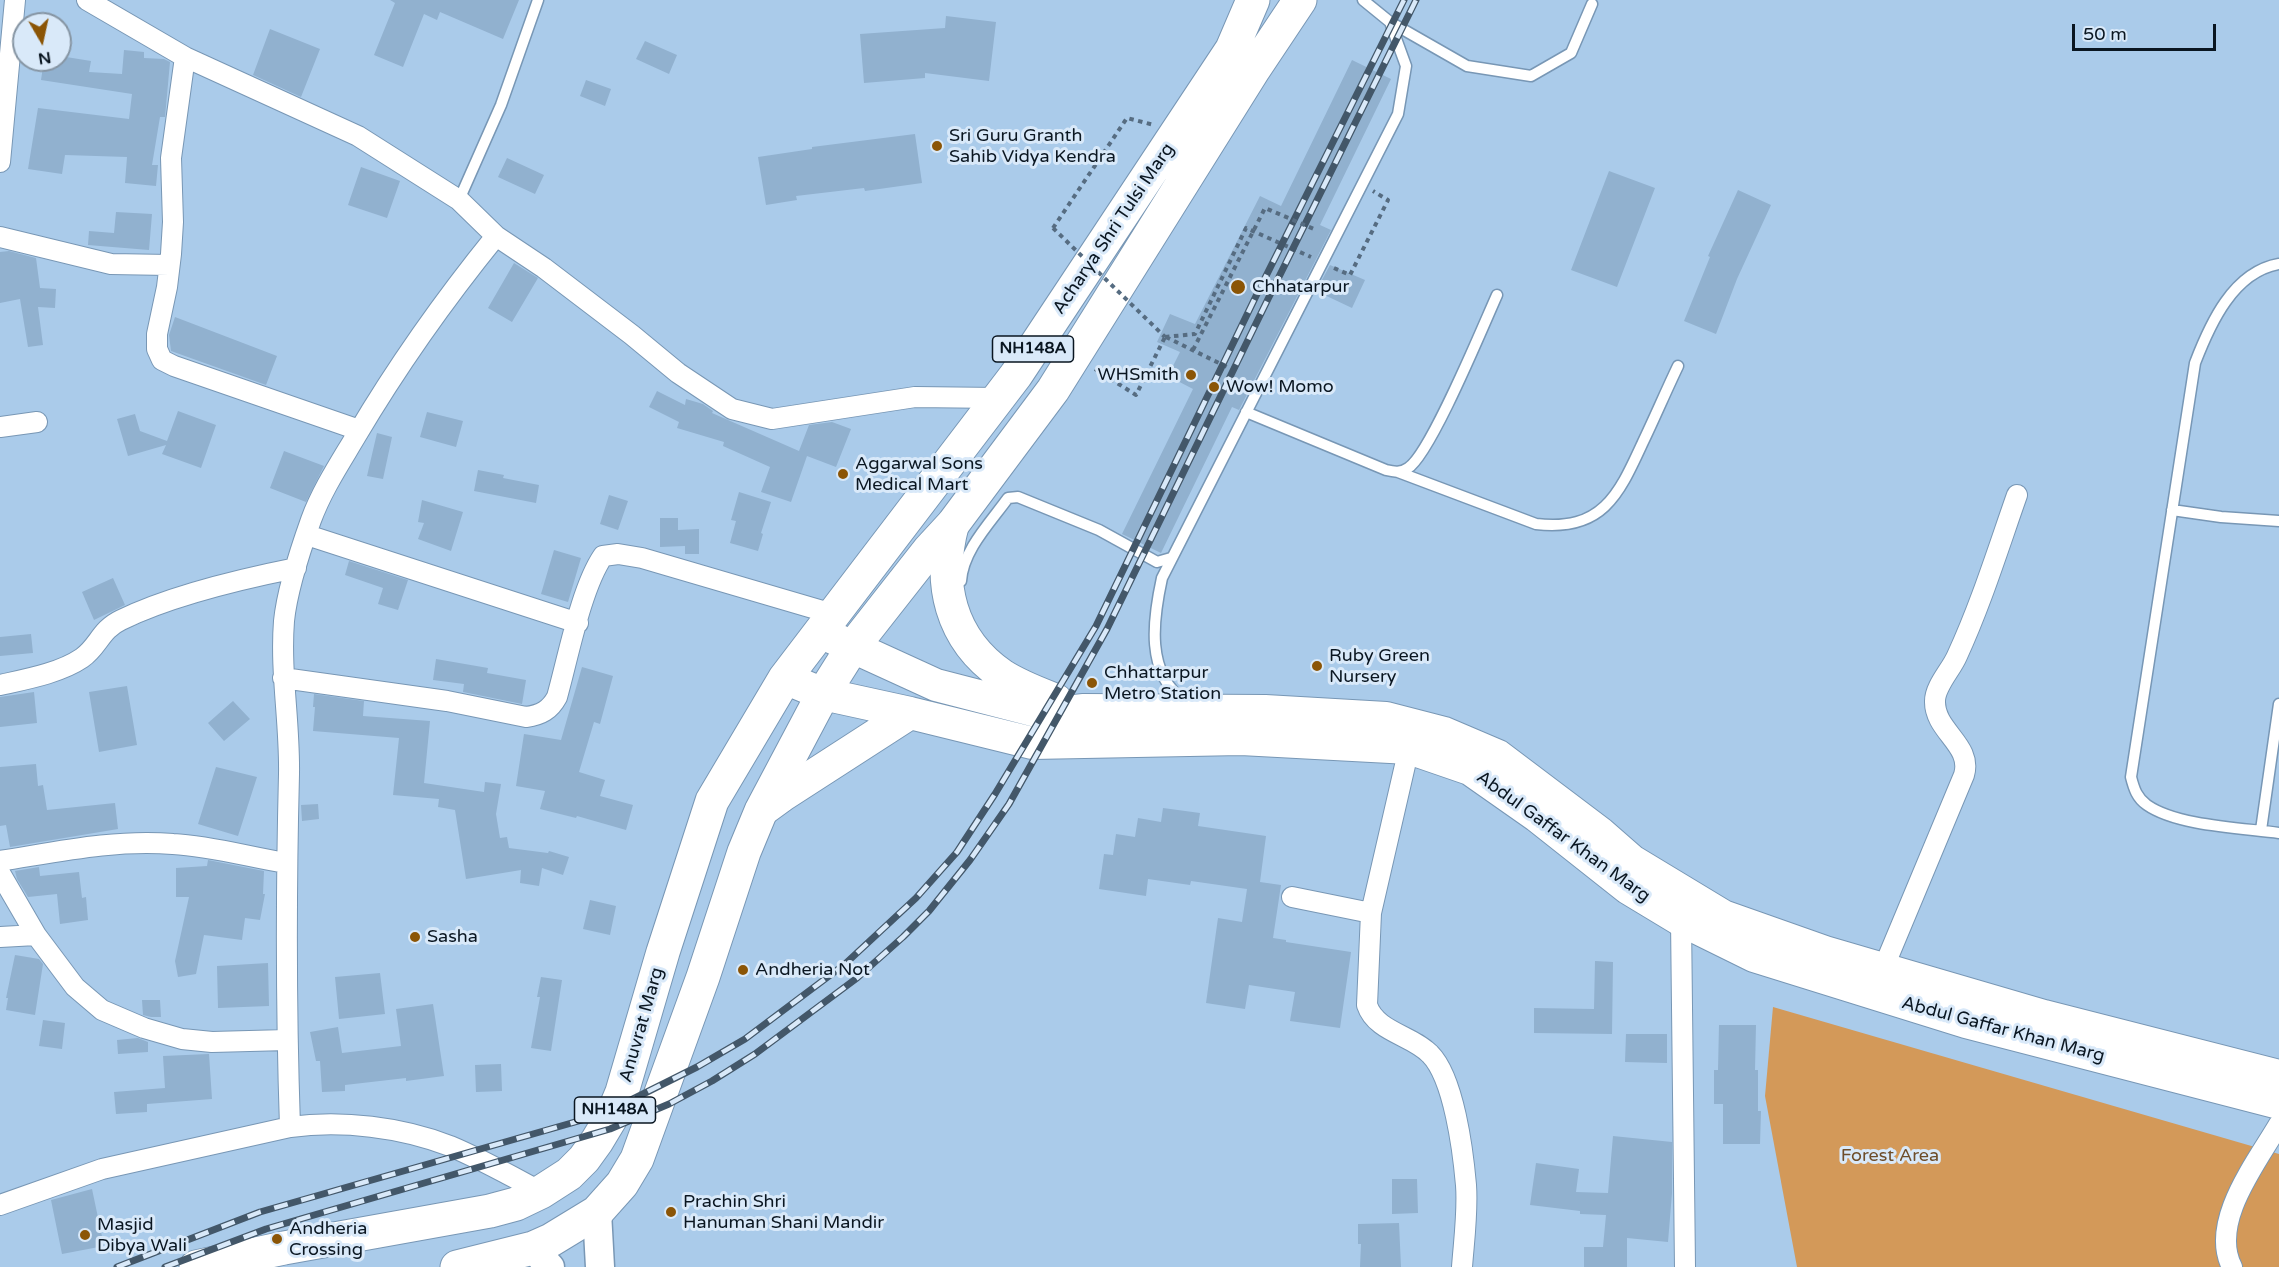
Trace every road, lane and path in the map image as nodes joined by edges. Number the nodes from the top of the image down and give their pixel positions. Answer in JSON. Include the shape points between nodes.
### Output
{"nodes":[{"id":1,"x":15,"y":0,"type":"edge"},
{"id":2,"x":87,"y":0,"type":"edge"},
{"id":3,"x":538,"y":0,"type":"edge"},
{"id":4,"x":1253,"y":0,"type":"edge"},
{"id":5,"x":1300,"y":0,"type":"edge"},
{"id":6,"x":1362,"y":0,"type":"edge"},
{"id":7,"x":1592,"y":4,"type":"dead end"},
{"id":8,"x":1390,"y":22,"type":"junction"},
{"id":9,"x":185,"y":57,"type":"junction"},
{"id":10,"x":2,"y":116,"type":"edge"},
{"id":11,"x":1179,"y":131,"type":"junction"},
{"id":12,"x":0,"y":162,"type":"edge"},
{"id":13,"x":459,"y":200,"type":"junction"},
{"id":14,"x":1388,"y":200,"type":"dead end"},
{"id":15,"x":1314,"y":229,"type":"dead end"},
{"id":16,"x":496,"y":236,"type":"junction"},
{"id":17,"x":0,"y":237,"type":"edge"},
{"id":18,"x":1322,"y":262,"type":"junction"},
{"id":19,"x":170,"y":264,"type":"junction"},
{"id":20,"x":2279,"y":264,"type":"edge"},
{"id":21,"x":1497,"y":295,"type":"dead end"},
{"id":22,"x":1165,"y":337,"type":"junction"},
{"id":23,"x":1193,"y":350,"type":"junction"},
{"id":24,"x":1074,"y":356,"type":"junction"},
{"id":25,"x":1678,"y":366,"type":"dead end"},
{"id":26,"x":1228,"y":368,"type":"dead end"},
{"id":27,"x":998,"y":398,"type":"junction"},
{"id":28,"x":1246,"y":412,"type":"junction"},
{"id":29,"x":37,"y":422,"type":"dead end"},
{"id":30,"x":0,"y":427,"type":"edge"},
{"id":31,"x":359,"y":430,"type":"junction"},
{"id":32,"x":1398,"y":472,"type":"junction"},
{"id":33,"x":2017,"y":495,"type":"dead end"},
{"id":34,"x":2172,"y":510,"type":"junction"},
{"id":35,"x":2279,"y":522,"type":"edge"},
{"id":36,"x":953,"y":524,"type":"junction"},
{"id":37,"x":307,"y":535,"type":"junction"},
{"id":38,"x":1171,"y":558,"type":"junction"},
{"id":39,"x":296,"y":568,"type":"junction"},
{"id":40,"x":578,"y":623,"type":"junction"},
{"id":41,"x":826,"y":623,"type":"junction"},
{"id":42,"x":964,"y":634,"type":"junction"},
{"id":43,"x":852,"y":648,"type":"junction"},
{"id":44,"x":284,"y":678,"type":"junction"},
{"id":45,"x":785,"y":678,"type":"junction"},
{"id":46,"x":0,"y":685,"type":"edge"},
{"id":47,"x":823,"y":694,"type":"junction"},
{"id":48,"x":2279,"y":704,"type":"edge"},
{"id":49,"x":1198,"y":710,"type":"junction"},
{"id":50,"x":1084,"y":711,"type":"junction"},
{"id":51,"x":910,"y":713,"type":"junction"},
{"id":52,"x":1410,"y":748,"type":"junction"},
{"id":53,"x":761,"y":811,"type":"junction"},
{"id":54,"x":2261,"y":830,"type":"junction"},
{"id":55,"x":2279,"y":833,"type":"edge"},
{"id":56,"x":0,"y":861,"type":"edge"},
{"id":57,"x":286,"y":863,"type":"junction"},
{"id":58,"x":0,"y":873,"type":"edge"},
{"id":59,"x":1292,"y":897,"type":"dead end"},
{"id":60,"x":1371,"y":913,"type":"junction"},
{"id":61,"x":1681,"y":920,"type":"junction"},
{"id":62,"x":36,"y":935,"type":"junction"},
{"id":63,"x":0,"y":937,"type":"edge"},
{"id":64,"x":1883,"y":969,"type":"junction"},
{"id":65,"x":287,"y":1040,"type":"junction"},
{"id":66,"x":2279,"y":1076,"type":"edge"},
{"id":67,"x":2279,"y":1103,"type":"edge"},
{"id":68,"x":2279,"y":1124,"type":"edge"},
{"id":69,"x":290,"y":1127,"type":"junction"},
{"id":70,"x":541,"y":1192,"type":"junction"},
{"id":71,"x":0,"y":1204,"type":"edge"},
{"id":72,"x":597,"y":1212,"type":"junction"},
{"id":73,"x":542,"y":1258,"type":"edge"},
{"id":74,"x":196,"y":1267,"type":"edge"},
{"id":75,"x":457,"y":1267,"type":"edge"},
{"id":76,"x":600,"y":1267,"type":"edge"},
{"id":77,"x":1462,"y":1267,"type":"edge"},
{"id":78,"x":1685,"y":1267,"type":"edge"},
{"id":79,"x":2232,"y":1267,"type":"edge"}],
"edges":[{"from":1,"to":10,"type":"street"},
{"from":2,"to":9,"type":"street"},
{"from":3,"to":13,"type":"lane","via":[[501,105]]},
{"from":4,"to":11,"type":"highway","name":"Acharya Shri Tulsi Marg","number":"NH148A","via":[[1232,49]]},
{"from":5,"to":24,"type":"highway","name":"Acharya Shri Tulsi Marg","number":"NH148A"},
{"from":6,"to":8,"type":"lane"},
{"from":7,"to":8,"type":"lane","via":[[1571,53],[1531,76],[1467,66]]},
{"from":8,"to":18,"type":"lane","via":[[1406,66],[1398,114]]},
{"from":9,"to":13,"type":"street","via":[[358,136]]},
{"from":9,"to":19,"type":"street","via":[[171,158]]},
{"from":10,"to":12,"type":"street"},
{"from":11,"to":22,"type":"path","bridge":true,"via":[[1127,118],[1053,228]]},
{"from":11,"to":27,"type":"highway","name":"Acharya Shri Tulsi Marg","number":"NH148A"},
{"from":13,"to":16,"type":"street"},
{"from":14,"to":18,"type":"path","via":[[1350,275]]},
{"from":15,"to":23,"type":"path","bridge":true,"via":[[1265,208]]},
{"from":16,"to":27,"type":"street","via":[[732,409],[772,419],[915,397]]},
{"from":16,"to":31,"type":"street","via":[[443,302]]},
{"from":17,"to":19,"type":"street","via":[[111,264]]},
{"from":18,"to":22,"type":"path","via":[[1246,228],[1195,334]]},
{"from":18,"to":28,"type":"lane"},
{"from":19,"to":31,"type":"street","via":[[157,334],[162,360]]},
{"from":20,"to":34,"type":"lane","via":[[2259,271],[2235,290],[2207,330],[2194,363]]},
{"from":21,"to":32,"type":"lane","via":[[1429,442],[1409,468]]},
{"from":22,"to":23,"type":"path"},
{"from":22,"to":24,"type":"path","via":[[1136,395]]},
{"from":23,"to":26,"type":"path"},
{"from":24,"to":36,"type":"highway","name":"Acharya Shri Tulsi Marg","number":"NH148A"},
{"from":25,"to":32,"type":"lane","via":[[1614,499],[1599,512],[1573,524],[1536,524]]},
{"from":27,"to":41,"type":"highway","name":"Acharya Shri Tulsi Marg","number":"NH148A"},
{"from":28,"to":32,"type":"lane"},
{"from":28,"to":38,"type":"lane"},
{"from":29,"to":30,"type":"street"},
{"from":31,"to":37,"type":"street","via":[[331,477]]},
{"from":33,"to":64,"type":"street","via":[[1956,657],[1934,699],[1942,726],[1965,754],[1967,765]]},
{"from":34,"to":35,"type":"lane"},
{"from":34,"to":54,"type":"lane","via":[[2131,777],[2135,793],[2163,813]]},
{"from":36,"to":42,"type":"main road","via":[[945,562],[946,581],[955,618]]},
{"from":36,"to":43,"type":"highway","name":"Acharya Shri Tulsi Marg","number":"NH148A"},
{"from":37,"to":39,"type":"street"},
{"from":37,"to":40,"type":"street"},
{"from":38,"to":42,"type":"lane","via":[[1157,562],[1090,525],[1018,497],[1008,498],[968,555],[962,570],[960,608]]},
{"from":38,"to":49,"type":"lane","via":[[1156,605],[1155,650],[1160,671],[1173,693]]},
{"from":39,"to":44,"type":"street","via":[[284,620]]},
{"from":39,"to":46,"type":"street","via":[[138,612],[108,627],[89,652],[77,660]]},
{"from":40,"to":41,"type":"street","via":[[596,567],[603,556],[618,554],[642,558]]},
{"from":40,"to":44,"type":"street","via":[[557,697],[551,708],[537,716]]},
{"from":41,"to":43,"type":"main road","name":"Abdul Gaffar Khan Marg"},
{"from":41,"to":45,"type":"highway","name":"Acharya Shri Tulsi Marg","number":"NH148A"},
{"from":42,"to":50,"type":"main road","via":[[981,657],[1003,675]]},
{"from":43,"to":47,"type":"highway","name":"Anuvrat Marg","number":"NH148A"},
{"from":43,"to":50,"type":"main road","name":"Abdul Gaffar Khan Marg","via":[[936,685],[1048,714]]},
{"from":44,"to":57,"type":"street","via":[[289,734]]},
{"from":45,"to":47,"type":"main road","name":"Abdul Gaffar Khan Marg"},
{"from":45,"to":70,"type":"highway","name":"Anuvrat Marg","number":"NH148A","via":[[712,801],[612,1116],[584,1160]]},
{"from":47,"to":51,"type":"main road","name":"Abdul Gaffar Khan Marg"},
{"from":47,"to":53,"type":"highway","name":"Anuvrat Marg","number":"NH148A"},
{"from":48,"to":54,"type":"lane"},
{"from":49,"to":50,"type":"main road","name":"Abdul Gaffar Khan Marg"},
{"from":49,"to":64,"type":"main road","name":"Abdul Gaffar Khan Marg","via":[[1386,718],[1444,734],[1498,756],[1632,861],[1723,916]]},
{"from":51,"to":52,"type":"main road","name":"Abdul Gaffar Khan Marg","via":[[1032,743],[1241,739]]},
{"from":51,"to":53,"type":"main road"},
{"from":52,"to":60,"type":"street"},
{"from":52,"to":61,"type":"main road","name":"Abdul Gaffar Khan Marg","via":[[1470,769],[1628,888]]},
{"from":53,"to":72,"type":"highway","name":"Anuvrat Marg","number":"NH148A","via":[[637,1159],[622,1184]]},
{"from":54,"to":55,"type":"lane"},
{"from":56,"to":57,"type":"street","via":[[91,847],[173,843]]},
{"from":57,"to":65,"type":"street"},
{"from":58,"to":62,"type":"street"},
{"from":59,"to":60,"type":"street"},
{"from":60,"to":77,"type":"street","via":[[1366,990],[1370,1015],[1419,1043],[1442,1071],[1449,1088],[1466,1185]]},
{"from":61,"to":67,"type":"main road","name":"Abdul Gaffar Khan Marg","via":[[1754,956],[1966,1022]]},
{"from":61,"to":78,"type":"street"},
{"from":62,"to":63,"type":"street"},
{"from":62,"to":65,"type":"street","via":[[86,998],[102,1010],[144,1028],[182,1039],[212,1042]]},
{"from":64,"to":66,"type":"main road","name":"Abdul Gaffar Khan Marg","via":[[2044,1016]]},
{"from":65,"to":69,"type":"street"},
{"from":68,"to":79,"type":"street","via":[[2236,1197],[2226,1228],[2226,1250]]},
{"from":69,"to":70,"type":"street","via":[[337,1124],[415,1136],[449,1146]]},
{"from":69,"to":71,"type":"street","via":[[102,1169]]},
{"from":70,"to":74,"type":"highway","name":"Anuvrat Marg","number":"NH148A","via":[[490,1211]]},
{"from":72,"to":73,"type":"highway","name":"Anuvrat Marg","number":"NH148A","via":[[551,1240]]},
{"from":72,"to":76,"type":"street"},
{"from":73,"to":75,"type":"highway","name":"Anuvrat Marg","number":"NH148A"}]}
